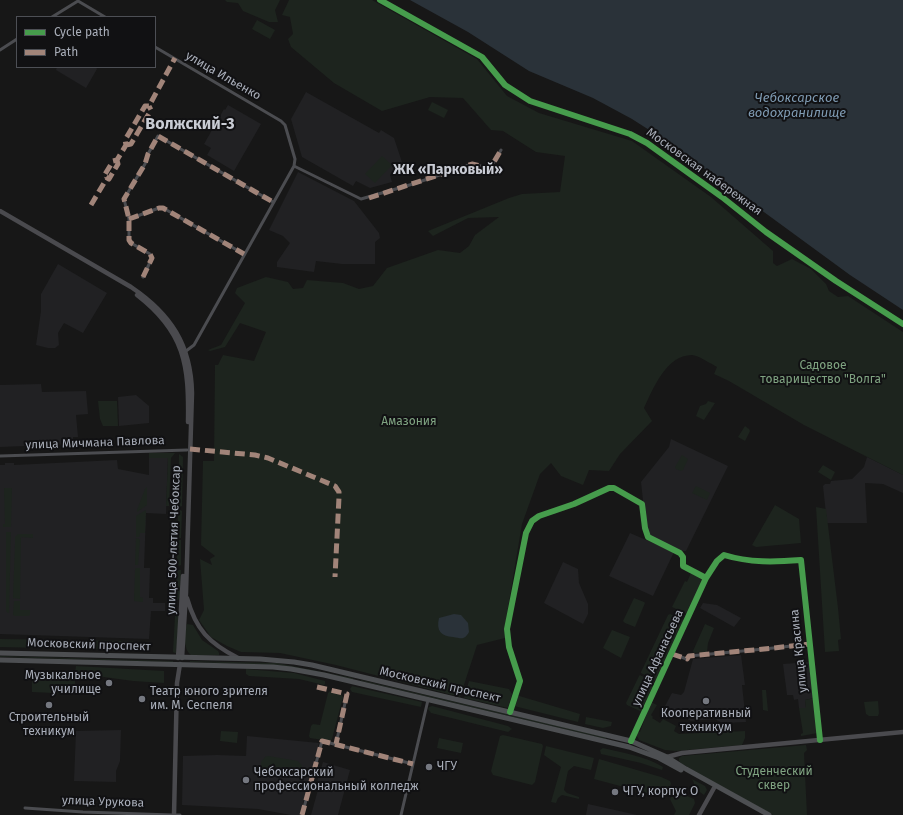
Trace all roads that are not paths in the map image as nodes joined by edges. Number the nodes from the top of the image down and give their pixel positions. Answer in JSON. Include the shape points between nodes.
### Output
{"nodes":[{"id":1,"x":380,"y":0,"type":"edge"},
{"id":2,"x":54,"y":16,"type":"edge"},
{"id":3,"x":103,"y":16,"type":"edge"},
{"id":4,"x":16,"y":40,"type":"edge"},
{"id":5,"x":156,"y":47,"type":"edge"},
{"id":6,"x":0,"y":50,"type":"edge"},
{"id":7,"x":501,"y":150,"type":"dead end"},
{"id":8,"x":294,"y":166,"type":"junction"},
{"id":9,"x":273,"y":202,"type":"junction"},
{"id":10,"x":0,"y":213,"type":"edge"},
{"id":11,"x":129,"y":219,"type":"junction"},
{"id":12,"x":244,"y":254,"type":"junction"},
{"id":13,"x":143,"y":277,"type":"dead end"},
{"id":14,"x":903,"y":324,"type":"edge"},
{"id":15,"x":184,"y":352,"type":"junction"},
{"id":16,"x":189,"y":449,"type":"junction"},
{"id":17,"x":0,"y":456,"type":"edge"},
{"id":18,"x":187,"y":509,"type":"junction"},
{"id":19,"x":802,"y":560,"type":"joint"},
{"id":20,"x":706,"y":578,"type":"junction"},
{"id":21,"x":186,"y":593,"type":"junction"},
{"id":22,"x":810,"y":644,"type":"junction"},
{"id":23,"x":0,"y":652,"type":"edge"},
{"id":24,"x":672,"y":654,"type":"junction"},
{"id":25,"x":180,"y":658,"type":"junction"},
{"id":26,"x":240,"y":659,"type":"junction"},
{"id":27,"x":0,"y":660,"type":"edge"},
{"id":28,"x":179,"y":664,"type":"junction"},
{"id":29,"x":358,"y":676,"type":"junction"},
{"id":30,"x":357,"y":683,"type":"junction"},
{"id":31,"x":347,"y":694,"type":"dead end"},
{"id":32,"x":428,"y":700,"type":"junction"},
{"id":33,"x":510,"y":712,"type":"junction"},
{"id":34,"x":903,"y":732,"type":"edge"},
{"id":35,"x":608,"y":735,"type":"junction"},
{"id":36,"x":820,"y":740,"type":"junction"},
{"id":37,"x":631,"y":741,"type":"junction"},
{"id":38,"x":606,"y":742,"type":"junction"},
{"id":39,"x":336,"y":744,"type":"junction"},
{"id":40,"x":629,"y":747,"type":"junction"},
{"id":41,"x":665,"y":758,"type":"junction"},
{"id":42,"x":413,"y":764,"type":"junction"},
{"id":43,"x":714,"y":788,"type":"junction"},
{"id":44,"x":25,"y":808,"type":"dead end"},
{"id":45,"x":67,"y":813,"type":"edge"},
{"id":46,"x":173,"y":815,"type":"edge"},
{"id":47,"x":180,"y":815,"type":"edge"},
{"id":48,"x":302,"y":815,"type":"edge"},
{"id":49,"x":401,"y":815,"type":"edge"},
{"id":50,"x":699,"y":815,"type":"edge"},
{"id":51,"x":763,"y":815,"type":"edge"},
{"id":52,"x":770,"y":815,"type":"edge"}],
"edges":[{"from":1,"to":14,"type":"street","name":"Московская набережная","via":[[482,57],[505,85],[530,101],[630,134],[647,143],[766,232]]},
{"from":2,"to":3,"type":"street","via":[[78,1]]},
{"from":4,"to":6,"type":"street"},
{"from":5,"to":8,"type":"street","name":"улица Ильенко","via":[[285,124],[295,159]]},
{"from":7,"to":8,"type":"street","via":[[489,168],[472,164],[361,199]]},
{"from":8,"to":9,"type":"street"},
{"from":9,"to":11,"type":"street","via":[[158,136],[124,199]]},
{"from":9,"to":12,"type":"street"},
{"from":10,"to":15,"type":"main road","name":"улица 500-летия Чебоксар","via":[[156,307],[171,324]]},
{"from":11,"to":12,"type":"street","via":[[162,208]]},
{"from":11,"to":13,"type":"street","via":[[129,240],[152,258]]},
{"from":12,"to":15,"type":"street","via":[[194,344]]},
{"from":15,"to":16,"type":"main road","name":"улица 500-летия Чебоксар","via":[[190,393]]},
{"from":16,"to":17,"type":"street","name":"улица Мичмана Павлова"},
{"from":16,"to":18,"type":"main road","name":"улица 500-летия Чебоксар"},
{"from":18,"to":21,"type":"main road","name":"улица 500-летия Чебоксар"},
{"from":18,"to":25,"type":"main road","name":"улица 500-летия Чебоксар"},
{"from":19,"to":20,"type":"street","name":"улица Афанасьева","via":[[756,562],[724,555]]},
{"from":19,"to":22,"type":"street","name":"улица Красина"},
{"from":20,"to":24,"type":"street","name":"улица Афанасьева"},
{"from":20,"to":33,"type":"street","via":[[683,566],[683,557],[680,553],[648,537],[642,504],[614,488],[539,516],[532,521],[526,533],[507,629],[509,646],[520,681]]},
{"from":21,"to":25,"type":"main road","name":"улица 500-летия Чебоксар"},
{"from":21,"to":26,"type":"main road","via":[[196,623],[205,636]]},
{"from":22,"to":24,"type":"street","via":[[688,656],[687,659]]},
{"from":22,"to":36,"type":"street","name":"улица Красина"},
{"from":23,"to":25,"type":"main road","name":"Московский проспект"},
{"from":24,"to":37,"type":"street","name":"улица Афанасьева"},
{"from":25,"to":26,"type":"main road","name":"Московский проспект"},
{"from":25,"to":28,"type":"main road"},
{"from":26,"to":29,"type":"main road","name":"Московский проспект","via":[[294,662]]},
{"from":27,"to":28,"type":"main road","name":"Московский проспект"},
{"from":28,"to":30,"type":"main road","name":"Московский проспект","via":[[291,669]]},
{"from":28,"to":46,"type":"main road"},
{"from":29,"to":30,"type":"main road"},
{"from":29,"to":33,"type":"main road","name":"Московский проспект"},
{"from":30,"to":32,"type":"main road","name":"Московский проспект"},
{"from":31,"to":39,"type":"street"},
{"from":32,"to":38,"type":"main road","name":"Московский проспект"},
{"from":32,"to":42,"type":"street"},
{"from":33,"to":35,"type":"main road","name":"Московский проспект"},
{"from":34,"to":36,"type":"main road"},
{"from":35,"to":37,"type":"main road","name":"Московский проспект"},
{"from":35,"to":38,"type":"main road","via":[[609,740]]},
{"from":36,"to":41,"type":"main road","via":[[682,753]]},
{"from":37,"to":40,"type":"main road","name":"улица Афанасьева"},
{"from":37,"to":41,"type":"main road","name":"Московский проспект"},
{"from":38,"to":40,"type":"main road","name":"Московский проспект"},
{"from":39,"to":42,"type":"street"},
{"from":39,"to":48,"type":"street","via":[[322,741]]},
{"from":40,"to":41,"type":"main road","name":"Московский проспект"},
{"from":41,"to":43,"type":"main road","name":"Московский проспект"},
{"from":41,"to":52,"type":"main road","name":"Московский проспект"},
{"from":42,"to":49,"type":"street"},
{"from":43,"to":50,"type":"main road"},
{"from":43,"to":51,"type":"main road","name":"Московский проспект"},
{"from":44,"to":45,"type":"street","name":"улица Урукова"},
{"from":45,"to":46,"type":"street","name":"улица Урукова"},
{"from":46,"to":47,"type":"street","name":"улица Урукова"}]}
